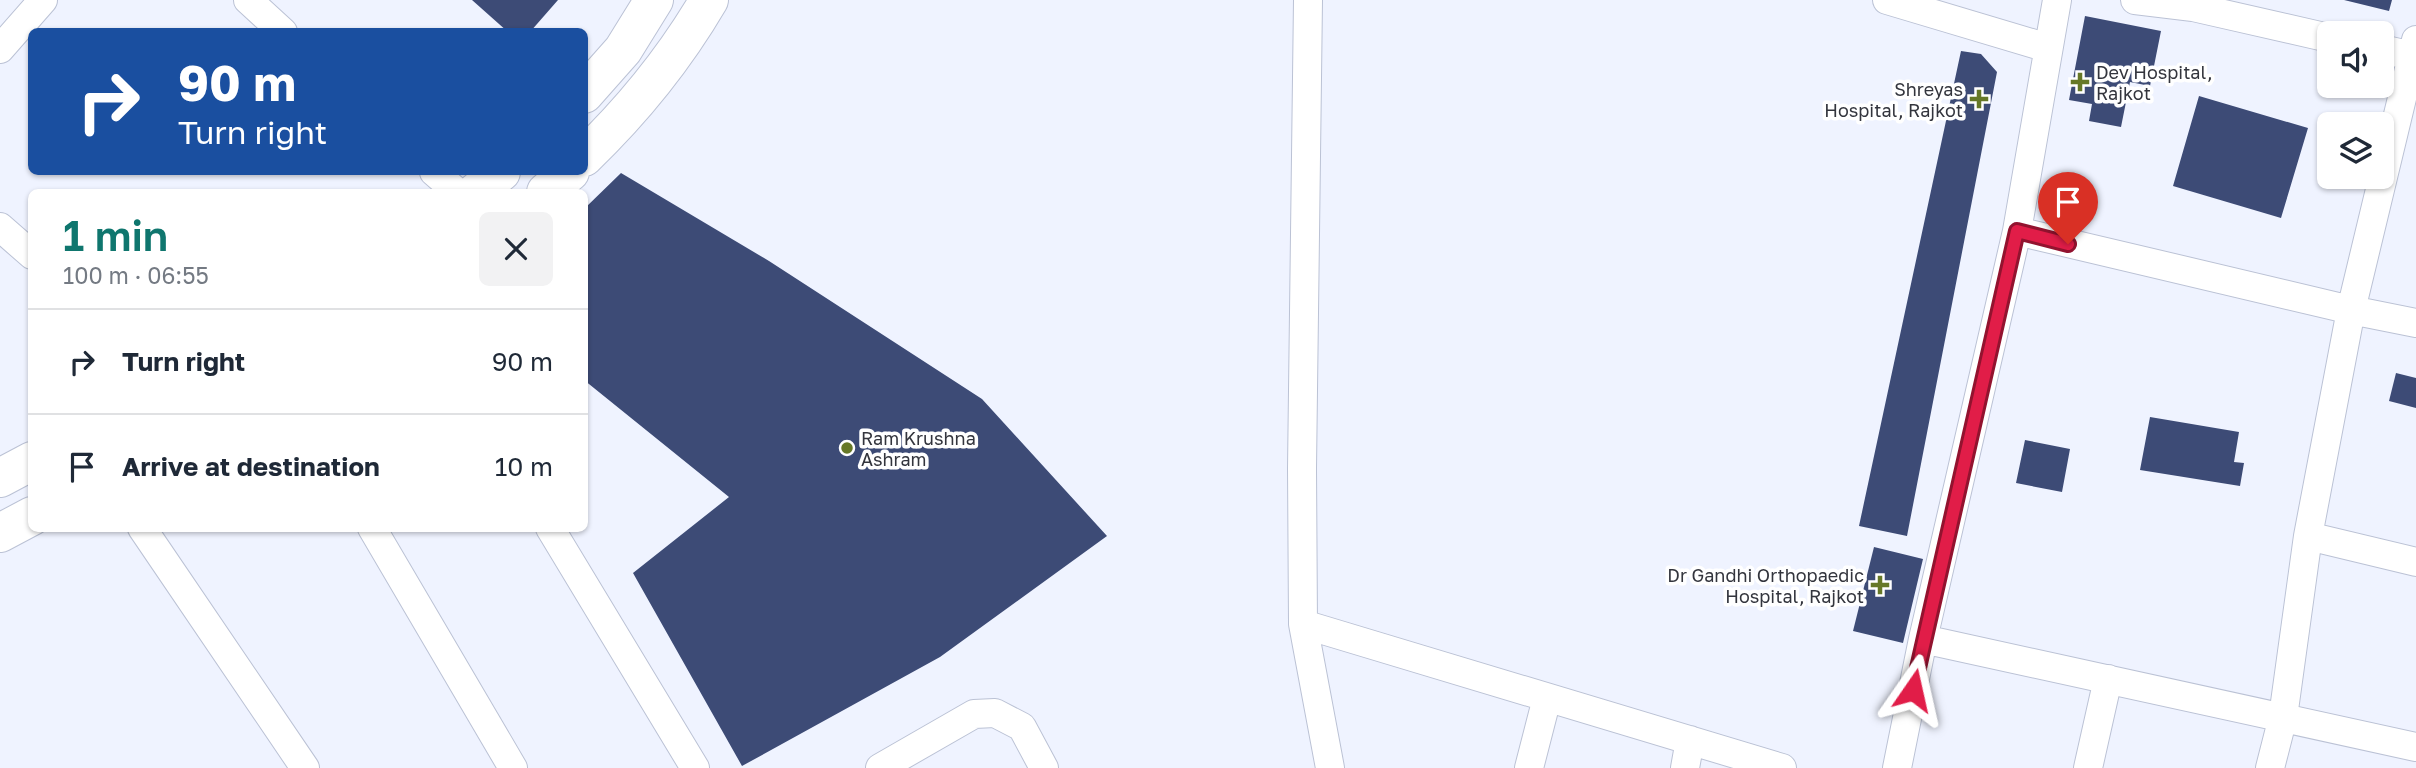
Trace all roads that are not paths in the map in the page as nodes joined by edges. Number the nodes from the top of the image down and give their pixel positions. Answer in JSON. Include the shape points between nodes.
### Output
{"nodes":[{"id":1,"x":43,"y":0,"type":"edge"},
{"id":2,"x":248,"y":0,"type":"edge"},
{"id":3,"x":654,"y":0,"type":"edge"},
{"id":4,"x":709,"y":0,"type":"edge"},
{"id":5,"x":1308,"y":0,"type":"edge"},
{"id":6,"x":1887,"y":0,"type":"edge"},
{"id":7,"x":2057,"y":0,"type":"edge"},
{"id":8,"x":2135,"y":0,"type":"edge"},
{"id":9,"x":2194,"y":4,"type":"edge"},
{"id":10,"x":279,"y":28,"type":"edge"},
{"id":11,"x":2317,"y":35,"type":"edge"},
{"id":12,"x":2048,"y":48,"type":"junction"},
{"id":13,"x":0,"y":49,"type":"edge"},
{"id":14,"x":2394,"y":50,"type":"edge"},
{"id":15,"x":2415,"y":51,"type":"edge"},
{"id":16,"x":588,"y":89,"type":"edge"},
{"id":17,"x":588,"y":153,"type":"edge"},
{"id":18,"x":437,"y":175,"type":"edge"},
{"id":19,"x":497,"y":175,"type":"edge"},
{"id":20,"x":566,"y":175,"type":"edge"},
{"id":21,"x":454,"y":189,"type":"edge"},
{"id":22,"x":480,"y":189,"type":"edge"},
{"id":23,"x":550,"y":189,"type":"edge"},
{"id":24,"x":0,"y":227,"type":"edge"},
{"id":25,"x":2017,"y":231,"type":"junction"},
{"id":26,"x":28,"y":252,"type":"edge"},
{"id":27,"x":2351,"y":310,"type":"junction"},
{"id":28,"x":2416,"y":323,"type":"edge"},
{"id":29,"x":28,"y":463,"type":"edge"},
{"id":30,"x":0,"y":478,"type":"edge"},
{"id":31,"x":28,"y":518,"type":"edge"},
{"id":32,"x":145,"y":532,"type":"edge"},
{"id":33,"x":374,"y":532,"type":"edge"},
{"id":34,"x":552,"y":532,"type":"edge"},
{"id":35,"x":0,"y":533,"type":"edge"},
{"id":36,"x":2308,"y":536,"type":"junction"},
{"id":37,"x":2416,"y":562,"type":"edge"},
{"id":38,"x":1303,"y":625,"type":"junction"},
{"id":39,"x":1923,"y":639,"type":"junction"},
{"id":40,"x":2108,"y":679,"type":"junction"},
{"id":41,"x":1547,"y":698,"type":"junction"},
{"id":42,"x":2283,"y":718,"type":"junction"},
{"id":43,"x":1690,"y":740,"type":"junction"},
{"id":44,"x":2416,"y":747,"type":"edge"},
{"id":45,"x":304,"y":768,"type":"edge"},
{"id":46,"x":513,"y":768,"type":"edge"},
{"id":47,"x":695,"y":768,"type":"edge"},
{"id":48,"x":880,"y":768,"type":"edge"},
{"id":49,"x":1044,"y":768,"type":"edge"},
{"id":50,"x":1330,"y":768,"type":"edge"},
{"id":51,"x":1529,"y":768,"type":"edge"},
{"id":52,"x":1685,"y":768,"type":"edge"},
{"id":53,"x":1782,"y":768,"type":"edge"},
{"id":54,"x":1897,"y":768,"type":"edge"},
{"id":55,"x":2088,"y":768,"type":"edge"},
{"id":56,"x":2270,"y":768,"type":"edge"}],
"edges":[{"from":1,"to":13,"type":"street"},
{"from":2,"to":10,"type":"street"},
{"from":3,"to":16,"type":"street","via":[[623,50]]},
{"from":4,"to":17,"type":"street","via":[[672,58]]},
{"from":5,"to":38,"type":"street"},
{"from":6,"to":12,"type":"street"},
{"from":7,"to":12,"type":"street"},
{"from":8,"to":9,"type":"street"},
{"from":9,"to":11,"type":"street"},
{"from":12,"to":25,"type":"street"},
{"from":14,"to":15,"type":"street"},
{"from":15,"to":27,"type":"street"},
{"from":18,"to":21,"type":"street"},
{"from":19,"to":22,"type":"street"},
{"from":20,"to":23,"type":"street"},
{"from":24,"to":26,"type":"street"},
{"from":25,"to":27,"type":"street"},
{"from":25,"to":39,"type":"street"},
{"from":27,"to":28,"type":"street"},
{"from":27,"to":36,"type":"street"},
{"from":29,"to":30,"type":"street"},
{"from":31,"to":35,"type":"street"},
{"from":32,"to":45,"type":"street"},
{"from":33,"to":46,"type":"street"},
{"from":34,"to":47,"type":"street"},
{"from":36,"to":37,"type":"street"},
{"from":36,"to":42,"type":"street"},
{"from":38,"to":41,"type":"street"},
{"from":38,"to":50,"type":"street"},
{"from":39,"to":40,"type":"street"},
{"from":39,"to":54,"type":"street"},
{"from":40,"to":42,"type":"street"},
{"from":40,"to":55,"type":"street"},
{"from":41,"to":43,"type":"street"},
{"from":41,"to":51,"type":"street"},
{"from":42,"to":44,"type":"street"},
{"from":42,"to":56,"type":"street"},
{"from":43,"to":52,"type":"street"},
{"from":43,"to":53,"type":"street"},
{"from":48,"to":49,"type":"street","via":[[974,714],[995,713],[1022,727]]}]}
